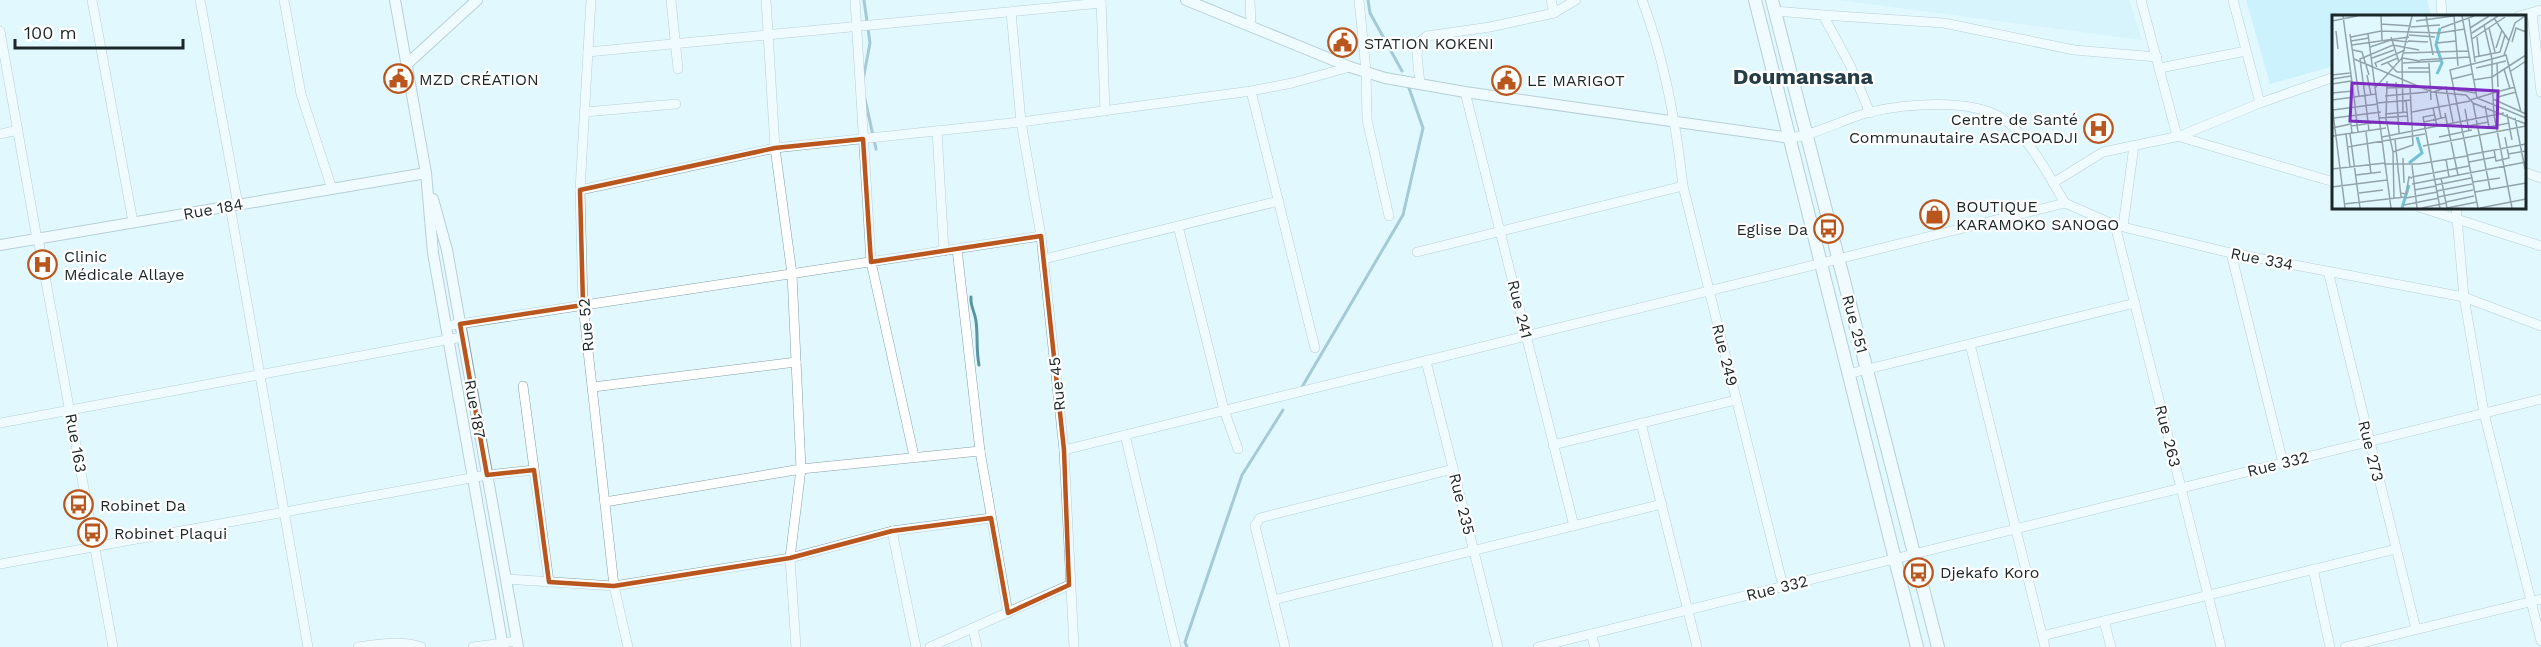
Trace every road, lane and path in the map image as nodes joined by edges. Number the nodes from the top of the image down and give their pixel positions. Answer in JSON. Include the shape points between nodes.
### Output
{"nodes":[{"id":1,"x":92,"y":0,"type":"edge"},
{"id":2,"x":200,"y":0,"type":"edge"},
{"id":3,"x":284,"y":0,"type":"edge"},
{"id":4,"x":395,"y":0,"type":"edge"},
{"id":5,"x":477,"y":0,"type":"edge"},
{"id":6,"x":591,"y":0,"type":"edge"},
{"id":7,"x":670,"y":0,"type":"edge"},
{"id":8,"x":766,"y":0,"type":"edge"},
{"id":9,"x":855,"y":0,"type":"edge"},
{"id":10,"x":1186,"y":0,"type":"edge"},
{"id":11,"x":1250,"y":0,"type":"edge"},
{"id":12,"x":1359,"y":0,"type":"edge"},
{"id":13,"x":1551,"y":0,"type":"edge"},
{"id":14,"x":1576,"y":0,"type":"edge"},
{"id":15,"x":1642,"y":0,"type":"edge"},
{"id":16,"x":1755,"y":0,"type":"edge"},
{"id":17,"x":2141,"y":0,"type":"edge"},
{"id":18,"x":2233,"y":0,"type":"edge"},
{"id":19,"x":2441,"y":0,"type":"edge"},
{"id":20,"x":1101,"y":2,"type":"edge"},
{"id":21,"x":1774,"y":6,"type":"edge"},
{"id":22,"x":2536,"y":11,"type":"edge"},
{"id":23,"x":1011,"y":12,"type":"junction"},
{"id":24,"x":1554,"y":13,"type":"junction"},
{"id":25,"x":1823,"y":15,"type":"junction"},
{"id":26,"x":2442,"y":15,"type":"edge"},
{"id":27,"x":857,"y":26,"type":"junction"},
{"id":28,"x":1251,"y":26,"type":"junction"},
{"id":29,"x":0,"y":31,"type":"edge"},
{"id":30,"x":768,"y":35,"type":"junction"},
{"id":31,"x":1,"y":44,"type":"edge"},
{"id":32,"x":676,"y":44,"type":"junction"},
{"id":33,"x":2246,"y":51,"type":"junction"},
{"id":34,"x":588,"y":52,"type":"junction"},
{"id":35,"x":2157,"y":57,"type":"junction"},
{"id":36,"x":407,"y":64,"type":"junction"},
{"id":37,"x":1350,"y":67,"type":"junction"},
{"id":38,"x":2160,"y":68,"type":"junction"},
{"id":39,"x":678,"y":69,"type":"dead end"},
{"id":40,"x":1366,"y":71,"type":"junction"},
{"id":41,"x":2332,"y":78,"type":"edge"},
{"id":42,"x":1420,"y":84,"type":"junction"},
{"id":43,"x":1251,"y":91,"type":"junction"},
{"id":44,"x":1465,"y":92,"type":"junction"},
{"id":45,"x":2541,"y":92,"type":"edge"},
{"id":46,"x":2260,"y":103,"type":"junction"},
{"id":47,"x":676,"y":104,"type":"dead end"},
{"id":48,"x":1105,"y":111,"type":"junction"},
{"id":49,"x":585,"y":112,"type":"junction"},
{"id":50,"x":1869,"y":113,"type":"junction"},
{"id":51,"x":1021,"y":122,"type":"junction"},
{"id":52,"x":1676,"y":122,"type":"junction"},
{"id":53,"x":18,"y":130,"type":"junction"},
{"id":54,"x":937,"y":131,"type":"junction"},
{"id":55,"x":0,"y":134,"type":"edge"},
{"id":56,"x":1806,"y":135,"type":"junction"},
{"id":57,"x":2177,"y":136,"type":"junction"},
{"id":58,"x":1791,"y":138,"type":"junction"},
{"id":59,"x":863,"y":139,"type":"junction"},
{"id":60,"x":2134,"y":146,"type":"junction"},
{"id":61,"x":775,"y":148,"type":"junction"},
{"id":62,"x":426,"y":172,"type":"junction"},
{"id":63,"x":2526,"y":173,"type":"edge"},
{"id":64,"x":2541,"y":178,"type":"edge"},
{"id":65,"x":2332,"y":181,"type":"edge"},
{"id":66,"x":2053,"y":183,"type":"junction"},
{"id":67,"x":1683,"y":186,"type":"junction"},
{"id":68,"x":332,"y":189,"type":"junction"},
{"id":69,"x":580,"y":190,"type":"junction"},
{"id":70,"x":1279,"y":201,"type":"junction"},
{"id":71,"x":2064,"y":203,"type":"junction"},
{"id":72,"x":234,"y":205,"type":"junction"},
{"id":73,"x":2423,"y":208,"type":"edge"},
{"id":74,"x":2456,"y":208,"type":"edge"},
{"id":75,"x":1389,"y":216,"type":"dead end"},
{"id":76,"x":2457,"y":218,"type":"junction"},
{"id":77,"x":133,"y":222,"type":"junction"},
{"id":78,"x":2119,"y":225,"type":"junction"},
{"id":79,"x":1178,"y":226,"type":"junction"},
{"id":80,"x":1500,"y":231,"type":"junction"},
{"id":81,"x":1041,"y":236,"type":"junction"},
{"id":82,"x":38,"y":238,"type":"junction"},
{"id":83,"x":0,"y":245,"type":"edge"},
{"id":84,"x":2541,"y":246,"type":"edge"},
{"id":85,"x":957,"y":249,"type":"junction"},
{"id":86,"x":944,"y":251,"type":"junction"},
{"id":87,"x":1417,"y":252,"type":"dead end"},
{"id":88,"x":2231,"y":253,"type":"junction"},
{"id":89,"x":1838,"y":258,"type":"junction"},
{"id":90,"x":1044,"y":259,"type":"junction"},
{"id":91,"x":871,"y":262,"type":"junction"},
{"id":92,"x":1821,"y":262,"type":"junction"},
{"id":93,"x":2328,"y":271,"type":"junction"},
{"id":94,"x":792,"y":274,"type":"junction"},
{"id":95,"x":1709,"y":291,"type":"junction"},
{"id":96,"x":2464,"y":297,"type":"junction"},
{"id":97,"x":2135,"y":303,"type":"junction"},
{"id":98,"x":583,"y":306,"type":"junction"},
{"id":99,"x":460,"y":324,"type":"junction"},
{"id":100,"x":446,"y":326,"type":"junction"},
{"id":101,"x":2541,"y":326,"type":"edge"},
{"id":102,"x":1526,"y":336,"type":"junction"},
{"id":103,"x":462,"y":337,"type":"junction"},
{"id":104,"x":448,"y":339,"type":"junction"},
{"id":105,"x":1970,"y":344,"type":"junction"},
{"id":106,"x":1316,"y":348,"type":"dead end"},
{"id":107,"x":1426,"y":360,"type":"junction"},
{"id":108,"x":796,"y":362,"type":"junction"},
{"id":109,"x":1867,"y":370,"type":"junction"},
{"id":110,"x":260,"y":373,"type":"junction"},
{"id":111,"x":469,"y":374,"type":"junction"},
{"id":112,"x":1848,"y":374,"type":"junction"},
{"id":113,"x":455,"y":376,"type":"junction"},
{"id":114,"x":523,"y":386,"type":"dead end"},
{"id":115,"x":592,"y":387,"type":"junction"},
{"id":116,"x":2541,"y":399,"type":"edge"},
{"id":117,"x":1736,"y":400,"type":"junction"},
{"id":118,"x":70,"y":410,"type":"junction"},
{"id":119,"x":1224,"y":411,"type":"junction"},
{"id":120,"x":2484,"y":413,"type":"junction"},
{"id":121,"x":0,"y":423,"type":"edge"},
{"id":122,"x":1641,"y":423,"type":"junction"},
{"id":123,"x":1125,"y":435,"type":"junction"},
{"id":124,"x":2369,"y":441,"type":"junction"},
{"id":125,"x":1554,"y":446,"type":"junction"},
{"id":126,"x":1238,"y":449,"type":"dead end"},
{"id":127,"x":1064,"y":450,"type":"junction"},
{"id":128,"x":980,"y":451,"type":"junction"},
{"id":129,"x":914,"y":456,"type":"junction"},
{"id":130,"x":2283,"y":463,"type":"junction"},
{"id":131,"x":801,"y":469,"type":"junction"},
{"id":132,"x":534,"y":470,"type":"junction"},
{"id":133,"x":1453,"y":470,"type":"junction"},
{"id":134,"x":487,"y":475,"type":"junction"},
{"id":135,"x":473,"y":477,"type":"junction"},
{"id":136,"x":2181,"y":488,"type":"junction"},
{"id":137,"x":606,"y":502,"type":"junction"},
{"id":138,"x":1662,"y":504,"type":"junction"},
{"id":139,"x":284,"y":512,"type":"junction"},
{"id":140,"x":992,"y":518,"type":"junction"},
{"id":141,"x":1574,"y":526,"type":"junction"},
{"id":142,"x":2016,"y":529,"type":"junction"},
{"id":143,"x":892,"y":531,"type":"junction"},
{"id":144,"x":95,"y":547,"type":"junction"},
{"id":145,"x":2396,"y":549,"type":"junction"},
{"id":146,"x":1474,"y":550,"type":"junction"},
{"id":147,"x":1915,"y":554,"type":"junction"},
{"id":148,"x":790,"y":558,"type":"junction"},
{"id":149,"x":1896,"y":559,"type":"junction"},
{"id":150,"x":0,"y":564,"type":"edge"},
{"id":151,"x":2313,"y":569,"type":"junction"},
{"id":152,"x":506,"y":579,"type":"junction"},
{"id":153,"x":549,"y":582,"type":"junction"},
{"id":154,"x":1069,"y":585,"type":"junction"},
{"id":155,"x":614,"y":586,"type":"junction"},
{"id":156,"x":1783,"y":586,"type":"junction"},
{"id":157,"x":2208,"y":595,"type":"junction"},
{"id":158,"x":2541,"y":598,"type":"edge"},
{"id":159,"x":1273,"y":600,"type":"junction"},
{"id":160,"x":2531,"y":601,"type":"junction"},
{"id":161,"x":1688,"y":610,"type":"junction"},
{"id":162,"x":1008,"y":613,"type":"junction"},
{"id":163,"x":2104,"y":621,"type":"junction"},
{"id":164,"x":973,"y":628,"type":"junction"},
{"id":165,"x":2416,"y":630,"type":"junction"},
{"id":166,"x":1591,"y":634,"type":"junction"},
{"id":167,"x":2042,"y":636,"type":"junction"},
{"id":168,"x":2541,"y":641,"type":"edge"},
{"id":169,"x":517,"y":644,"type":"edge"},
{"id":170,"x":503,"y":645,"type":"edge"},
{"id":171,"x":113,"y":647,"type":"edge"},
{"id":172,"x":308,"y":647,"type":"edge"},
{"id":173,"x":358,"y":647,"type":"edge"},
{"id":174,"x":421,"y":647,"type":"edge"},
{"id":175,"x":473,"y":647,"type":"edge"},
{"id":176,"x":628,"y":647,"type":"edge"},
{"id":177,"x":796,"y":647,"type":"edge"},
{"id":178,"x":916,"y":647,"type":"edge"},
{"id":179,"x":930,"y":647,"type":"edge"},
{"id":180,"x":977,"y":647,"type":"edge"},
{"id":181,"x":1074,"y":647,"type":"edge"},
{"id":182,"x":1176,"y":647,"type":"edge"},
{"id":183,"x":1285,"y":647,"type":"edge"},
{"id":184,"x":1498,"y":647,"type":"edge"},
{"id":185,"x":1538,"y":647,"type":"edge"},
{"id":186,"x":1594,"y":647,"type":"edge"},
{"id":187,"x":1697,"y":647,"type":"edge"},
{"id":188,"x":1917,"y":647,"type":"edge"},
{"id":189,"x":1938,"y":647,"type":"edge"},
{"id":190,"x":2045,"y":647,"type":"edge"},
{"id":191,"x":2111,"y":647,"type":"edge"},
{"id":192,"x":2221,"y":647,"type":"edge"},
{"id":193,"x":2330,"y":647,"type":"edge"},
{"id":194,"x":2345,"y":647,"type":"edge"}],
"edges":[{"from":1,"to":77,"type":"street"},
{"from":2,"to":72,"type":"street"},
{"from":3,"to":68,"type":"street","via":[[301,94]]},
{"from":4,"to":36,"type":"street","name":"Rue 187"},
{"from":5,"to":36,"type":"street"},
{"from":6,"to":34,"type":"street","name":"Rue 52"},
{"from":7,"to":32,"type":"street"},
{"from":8,"to":30,"type":"street"},
{"from":9,"to":27,"type":"street"},
{"from":10,"to":28,"type":"street"},
{"from":11,"to":28,"type":"street"},
{"from":12,"to":40,"type":"street"},
{"from":13,"to":24,"type":"street"},
{"from":14,"to":24,"type":"street"},
{"from":15,"to":52,"type":"street","name":"Rue 249","via":[[1654,31]]},
{"from":16,"to":58,"type":"main road","name":"Rue 251"},
{"from":17,"to":35,"type":"street"},
{"from":18,"to":33,"type":"street"},
{"from":19,"to":26,"type":"street"},
{"from":20,"to":23,"type":"street"},
{"from":20,"to":48,"type":"street"},
{"from":21,"to":25,"type":"street"},
{"from":21,"to":56,"type":"main road","name":"Rue 251"},
{"from":22,"to":45,"type":"street"},
{"from":23,"to":27,"type":"street"},
{"from":23,"to":51,"type":"street","name":"Rue 45"},
{"from":24,"to":42,"type":"street","via":[[1427,36],[1419,42]]},
{"from":25,"to":35,"type":"street","via":[[1944,23],[2074,50]]},
{"from":25,"to":50,"type":"street","via":[[1850,65]]},
{"from":27,"to":30,"type":"street"},
{"from":27,"to":59,"type":"street"},
{"from":28,"to":37,"type":"street"},
{"from":29,"to":31,"type":"street","name":"Rue 163"},
{"from":30,"to":32,"type":"street"},
{"from":30,"to":61,"type":"street"},
{"from":31,"to":53,"type":"street","name":"Rue 163"},
{"from":32,"to":34,"type":"street"},
{"from":32,"to":39,"type":"street"},
{"from":33,"to":38,"type":"street"},
{"from":33,"to":46,"type":"street"},
{"from":34,"to":49,"type":"street","name":"Rue 52"},
{"from":35,"to":38,"type":"street"},
{"from":36,"to":62,"type":"street","name":"Rue 187"},
{"from":37,"to":40,"type":"street"},
{"from":37,"to":43,"type":"street"},
{"from":38,"to":57,"type":"street"},
{"from":40,"to":42,"type":"street"},
{"from":40,"to":75,"type":"street","via":[[1367,120]]},
{"from":41,"to":46,"type":"street"},
{"from":42,"to":44,"type":"street"},
{"from":43,"to":48,"type":"street"},
{"from":43,"to":70,"type":"street"},
{"from":44,"to":52,"type":"street"},
{"from":44,"to":80,"type":"street","name":"Rue 241"},
{"from":46,"to":57,"type":"street"},
{"from":47,"to":49,"type":"street"},
{"from":48,"to":51,"type":"street"},
{"from":49,"to":69,"type":"street","name":"Rue 52"},
{"from":50,"to":56,"type":"street"},
{"from":50,"to":66,"type":"street","via":[[1897,107],[1976,107],[2002,118],[2032,149]]},
{"from":51,"to":54,"type":"street"},
{"from":51,"to":81,"type":"street","name":"Rue 45"},
{"from":52,"to":58,"type":"street"},
{"from":52,"to":67,"type":"street","name":"Rue 249"},
{"from":53,"to":55,"type":"street"},
{"from":53,"to":82,"type":"street","name":"Rue 163"},
{"from":54,"to":59,"type":"street"},
{"from":54,"to":86,"type":"street"},
{"from":56,"to":58,"type":"street"},
{"from":56,"to":89,"type":"main road","name":"Rue 251"},
{"from":57,"to":60,"type":"street"},
{"from":57,"to":65,"type":"street"},
{"from":58,"to":92,"type":"main road","name":"Rue 251"},
{"from":59,"to":61,"type":"street"},
{"from":59,"to":91,"type":"street"},
{"from":60,"to":66,"type":"street","via":[[2103,152]]},
{"from":60,"to":78,"type":"street"},
{"from":61,"to":69,"type":"street"},
{"from":61,"to":94,"type":"street"},
{"from":62,"to":68,"type":"street","name":"Rue 184"},
{"from":62,"to":99,"type":"street","name":"Rue 187","via":[[447,250]]},
{"from":62,"to":100,"type":"street","name":"Rue 187","via":[[433,253]]},
{"from":63,"to":64,"type":"street"},
{"from":66,"to":71,"type":"street"},
{"from":67,"to":80,"type":"street"},
{"from":67,"to":95,"type":"street","name":"Rue 249"},
{"from":68,"to":72,"type":"street","name":"Rue 184"},
{"from":69,"to":98,"type":"street","name":"Rue 52"},
{"from":70,"to":79,"type":"street"},
{"from":70,"to":106,"type":"street"},
{"from":71,"to":78,"type":"street","name":"Rue 334"},
{"from":71,"to":89,"type":"street"},
{"from":72,"to":77,"type":"street","name":"Rue 184"},
{"from":72,"to":110,"type":"street"},
{"from":73,"to":76,"type":"street"},
{"from":74,"to":76,"type":"street"},
{"from":76,"to":84,"type":"street"},
{"from":76,"to":96,"type":"street"},
{"from":77,"to":82,"type":"street","name":"Rue 184"},
{"from":78,"to":88,"type":"street","name":"Rue 334"},
{"from":78,"to":97,"type":"street","name":"Rue 263"},
{"from":79,"to":90,"type":"street"},
{"from":79,"to":119,"type":"street"},
{"from":80,"to":87,"type":"street"},
{"from":80,"to":102,"type":"street","name":"Rue 241"},
{"from":81,"to":85,"type":"street"},
{"from":81,"to":90,"type":"street","name":"Rue 45"},
{"from":82,"to":83,"type":"street","name":"Rue 184"},
{"from":82,"to":118,"type":"street","name":"Rue 163"},
{"from":85,"to":86,"type":"street"},
{"from":85,"to":128,"type":"street"},
{"from":86,"to":91,"type":"street"},
{"from":88,"to":93,"type":"street","name":"Rue 334"},
{"from":88,"to":130,"type":"street"},
{"from":89,"to":92,"type":"street"},
{"from":89,"to":109,"type":"main road","name":"Rue 251"},
{"from":90,"to":127,"type":"street","name":"Rue 45"},
{"from":91,"to":94,"type":"street"},
{"from":91,"to":129,"type":"street"},
{"from":92,"to":95,"type":"street"},
{"from":92,"to":112,"type":"main road","name":"Rue 251"},
{"from":93,"to":96,"type":"street","name":"Rue 334"},
{"from":93,"to":124,"type":"street","name":"Rue 273"},
{"from":94,"to":98,"type":"street"},
{"from":94,"to":108,"type":"street"},
{"from":95,"to":102,"type":"street"},
{"from":95,"to":117,"type":"street","name":"Rue 249"},
{"from":96,"to":101,"type":"street","name":"Rue 334"},
{"from":96,"to":120,"type":"street"},
{"from":97,"to":105,"type":"street"},
{"from":97,"to":136,"type":"street","name":"Rue 263"},
{"from":98,"to":99,"type":"street"},
{"from":98,"to":115,"type":"street","name":"Rue 52"},
{"from":99,"to":100,"type":"street"},
{"from":99,"to":103,"type":"street","name":"Rue 187"},
{"from":100,"to":104,"type":"street","name":"Rue 187"},
{"from":102,"to":107,"type":"street"},
{"from":102,"to":125,"type":"street","name":"Rue 241"},
{"from":103,"to":104,"type":"street"},
{"from":103,"to":111,"type":"street","name":"Rue 187"},
{"from":104,"to":110,"type":"street"},
{"from":104,"to":113,"type":"street","name":"Rue 187"},
{"from":105,"to":109,"type":"street"},
{"from":105,"to":142,"type":"street"},
{"from":107,"to":119,"type":"street"},
{"from":107,"to":133,"type":"street","name":"Rue 235"},
{"from":108,"to":115,"type":"street"},
{"from":108,"to":131,"type":"street"},
{"from":109,"to":112,"type":"street"},
{"from":109,"to":147,"type":"main road","name":"Rue 251"},
{"from":110,"to":118,"type":"street"},
{"from":110,"to":139,"type":"street"},
{"from":111,"to":113,"type":"street"},
{"from":111,"to":134,"type":"street","name":"Rue 187"},
{"from":112,"to":149,"type":"main road","name":"Rue 251"},
{"from":113,"to":135,"type":"street","name":"Rue 187"},
{"from":114,"to":132,"type":"street"},
{"from":115,"to":137,"type":"street","name":"Rue 52"},
{"from":116,"to":120,"type":"street","name":"Rue 332"},
{"from":117,"to":122,"type":"street"},
{"from":117,"to":156,"type":"street","name":"Rue 249"},
{"from":118,"to":121,"type":"street"},
{"from":118,"to":144,"type":"street","name":"Rue 163"},
{"from":119,"to":123,"type":"street"},
{"from":119,"to":126,"type":"street"},
{"from":120,"to":124,"type":"street","name":"Rue 332"},
{"from":120,"to":160,"type":"street"},
{"from":122,"to":125,"type":"street"},
{"from":122,"to":138,"type":"street"},
{"from":123,"to":127,"type":"street"},
{"from":123,"to":182,"type":"street"},
{"from":124,"to":130,"type":"street","name":"Rue 332"},
{"from":124,"to":145,"type":"street","name":"Rue 273"},
{"from":125,"to":141,"type":"street","name":"Rue 241"},
{"from":127,"to":154,"type":"street","name":"Rue 45"},
{"from":128,"to":129,"type":"street"},
{"from":128,"to":140,"type":"street"},
{"from":129,"to":131,"type":"street"},
{"from":130,"to":136,"type":"street","name":"Rue 332"},
{"from":131,"to":137,"type":"street"},
{"from":131,"to":148,"type":"street"},
{"from":132,"to":134,"type":"street"},
{"from":132,"to":153,"type":"street"},
{"from":133,"to":146,"type":"street","name":"Rue 235"},
{"from":133,"to":159,"type":"street","via":[[1260,518],[1255,526]]},
{"from":134,"to":135,"type":"street"},
{"from":134,"to":152,"type":"street","name":"Rue 187"},
{"from":135,"to":139,"type":"street"},
{"from":135,"to":170,"type":"street","name":"Rue 187"},
{"from":136,"to":142,"type":"street","name":"Rue 332"},
{"from":136,"to":157,"type":"street","name":"Rue 263"},
{"from":137,"to":155,"type":"street","name":"Rue 52"},
{"from":138,"to":141,"type":"street"},
{"from":138,"to":161,"type":"street"},
{"from":139,"to":144,"type":"street"},
{"from":139,"to":172,"type":"street"},
{"from":140,"to":143,"type":"street"},
{"from":140,"to":162,"type":"street"},
{"from":141,"to":146,"type":"street"},
{"from":142,"to":147,"type":"street","name":"Rue 332"},
{"from":142,"to":167,"type":"street"},
{"from":143,"to":148,"type":"street"},
{"from":143,"to":178,"type":"street"},
{"from":144,"to":150,"type":"street"},
{"from":144,"to":171,"type":"street","name":"Rue 163"},
{"from":145,"to":151,"type":"street"},
{"from":145,"to":165,"type":"street","name":"Rue 273"},
{"from":146,"to":159,"type":"street"},
{"from":146,"to":184,"type":"street","name":"Rue 235"},
{"from":147,"to":149,"type":"street","name":"Rue 332"},
{"from":147,"to":189,"type":"main road","name":"Rue 251"},
{"from":148,"to":155,"type":"street"},
{"from":148,"to":177,"type":"street"},
{"from":149,"to":156,"type":"street","name":"Rue 332"},
{"from":149,"to":188,"type":"main road","name":"Rue 251"},
{"from":151,"to":157,"type":"street"},
{"from":151,"to":193,"type":"street"},
{"from":152,"to":153,"type":"street"},
{"from":152,"to":169,"type":"street","name":"Rue 187"},
{"from":153,"to":155,"type":"street"},
{"from":154,"to":162,"type":"street"},
{"from":154,"to":181,"type":"street","name":"Rue 45"},
{"from":155,"to":176,"type":"street","name":"Rue 52"},
{"from":156,"to":161,"type":"street","name":"Rue 332"},
{"from":157,"to":163,"type":"street"},
{"from":157,"to":192,"type":"street","name":"Rue 263"},
{"from":158,"to":160,"type":"street"},
{"from":159,"to":183,"type":"street"},
{"from":160,"to":165,"type":"street"},
{"from":160,"to":168,"type":"street"},
{"from":161,"to":166,"type":"street","name":"Rue 332"},
{"from":161,"to":187,"type":"street"},
{"from":162,"to":164,"type":"street"},
{"from":163,"to":167,"type":"street"},
{"from":163,"to":191,"type":"street"},
{"from":164,"to":179,"type":"street"},
{"from":164,"to":180,"type":"street"},
{"from":165,"to":194,"type":"street"},
{"from":166,"to":185,"type":"street","name":"Rue 332"},
{"from":166,"to":186,"type":"street"},
{"from":167,"to":190,"type":"street"},
{"from":169,"to":170,"type":"street"},
{"from":170,"to":175,"type":"street"},
{"from":173,"to":174,"type":"street","via":[[386,643]]}]}
